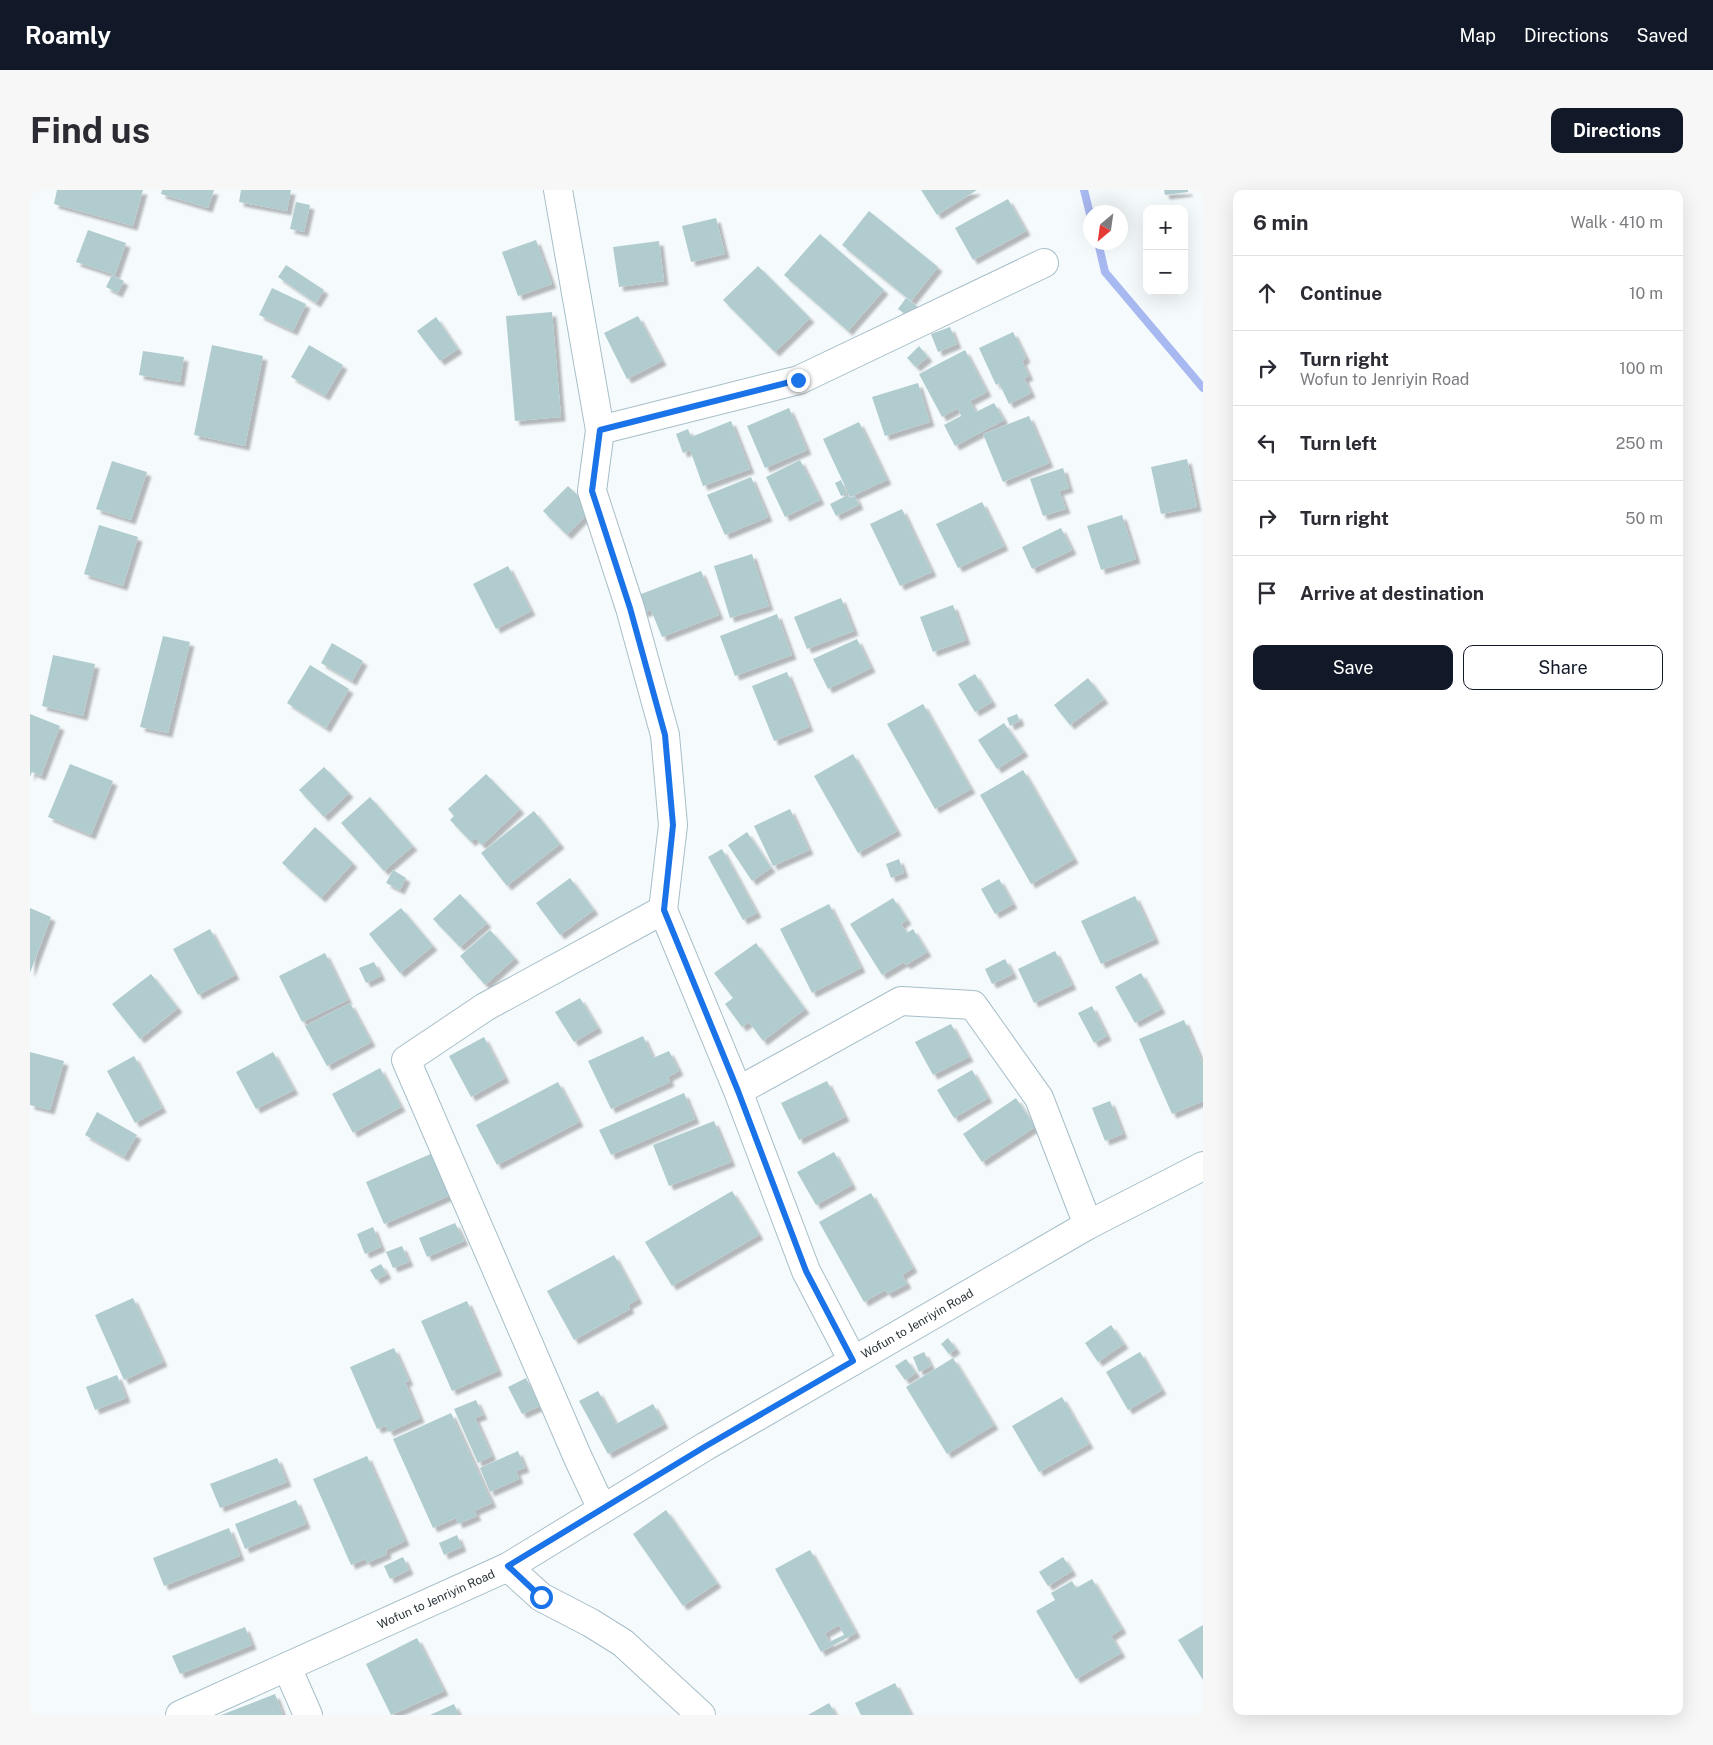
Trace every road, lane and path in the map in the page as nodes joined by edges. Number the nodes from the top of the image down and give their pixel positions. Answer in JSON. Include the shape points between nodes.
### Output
{"nodes":[{"id":1,"x":558,"y":190,"type":"edge"},
{"id":2,"x":1044,"y":264,"type":"dead end"},
{"id":3,"x":600,"y":430,"type":"junction"},
{"id":4,"x":664,"y":910,"type":"junction"},
{"id":5,"x":738,"y":1091,"type":"junction"},
{"id":6,"x":1203,"y":1166,"type":"edge"},
{"id":7,"x":1088,"y":1225,"type":"junction"},
{"id":8,"x":853,"y":1361,"type":"junction"},
{"id":9,"x":602,"y":1510,"type":"junction"},
{"id":10,"x":508,"y":1566,"type":"junction"},
{"id":11,"x":287,"y":1667,"type":"junction"},
{"id":12,"x":180,"y":1715,"type":"edge"},
{"id":13,"x":308,"y":1715,"type":"edge"},
{"id":14,"x":701,"y":1715,"type":"edge"}],
"edges":[{"from":1,"to":3,"type":"street"},
{"from":2,"to":3,"type":"street","via":[[798,380]]},
{"from":3,"to":4,"type":"street","via":[[592,491],[630,608],[665,735],[673,825]]},
{"from":4,"to":5,"type":"street"},
{"from":4,"to":9,"type":"street","via":[[485,1007],[406,1060]]},
{"from":5,"to":7,"type":"street","via":[[901,1001],[973,1005],[1039,1098]]},
{"from":5,"to":8,"type":"street","via":[[806,1271]]},
{"from":6,"to":7,"type":"street","name":"Wofun to Jenriyin Road"},
{"from":7,"to":8,"type":"street","name":"Wofun to Jenriyin Road"},
{"from":8,"to":9,"type":"street","name":"Wofun to Jenriyin Road"},
{"from":9,"to":10,"type":"street","name":"Wofun to Jenriyin Road"},
{"from":10,"to":11,"type":"street","name":"Wofun to Jenriyin Road"},
{"from":10,"to":14,"type":"street","via":[[541,1597],[623,1643]]},
{"from":11,"to":12,"type":"street","name":"Wofun to Jenriyin Road"},
{"from":11,"to":13,"type":"street"}]}
